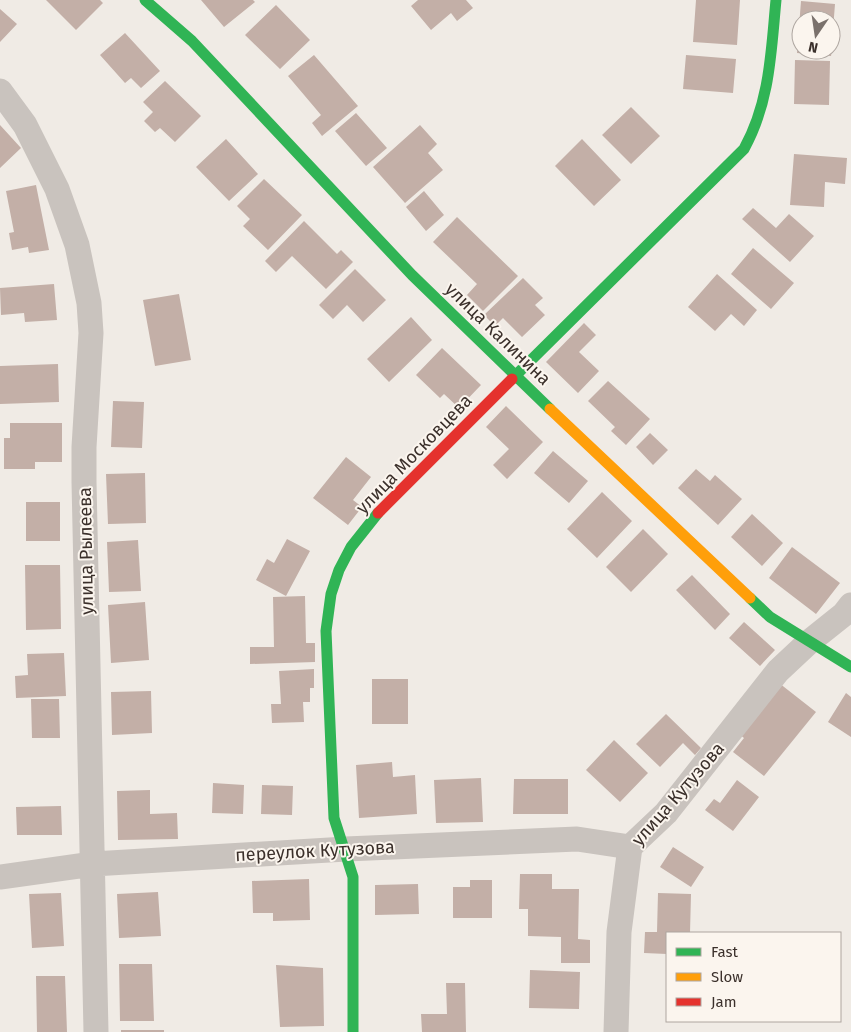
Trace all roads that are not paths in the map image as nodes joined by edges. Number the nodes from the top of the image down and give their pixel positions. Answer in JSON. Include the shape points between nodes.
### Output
{"nodes":[{"id":1,"x":145,"y":0,"type":"edge"},
{"id":2,"x":776,"y":0,"type":"edge"},
{"id":3,"x":0,"y":90,"type":"edge"},
{"id":4,"x":515,"y":376,"type":"junction"},
{"id":5,"x":851,"y":606,"type":"edge"},
{"id":6,"x":809,"y":642,"type":"junction"},
{"id":7,"x":851,"y":667,"type":"edge"},
{"id":8,"x":630,"y":847,"type":"junction"},
{"id":9,"x":346,"y":849,"type":"junction"},
{"id":10,"x":93,"y":864,"type":"junction"},
{"id":11,"x":0,"y":877,"type":"edge"},
{"id":12,"x":96,"y":1032,"type":"edge"},
{"id":13,"x":353,"y":1032,"type":"edge"},
{"id":14,"x":616,"y":1032,"type":"edge"}],
"edges":[{"from":1,"to":4,"type":"street","name":"улица Калинина","via":[[192,41],[412,275]]},
{"from":2,"to":4,"type":"street","name":"улица Московцева","via":[[762,110],[754,134],[744,149]]},
{"from":3,"to":10,"type":"street","name":"улица Рылеева","via":[[25,125],[57,189],[77,245],[89,303],[92,333],[84,473]]},
{"from":4,"to":6,"type":"street","name":"улица Калинина","via":[[770,617]]},
{"from":4,"to":9,"type":"street","name":"улица Московцева","via":[[383,507],[351,547],[338,572],[326,622],[326,644],[334,818]]},
{"from":5,"to":6,"type":"street","name":"улица Кутузова"},
{"from":6,"to":7,"type":"street","name":"улица Калинина"},
{"from":6,"to":8,"type":"street","name":"улица Кутузова","via":[[778,671],[666,813]]},
{"from":8,"to":9,"type":"street","name":"переулок Кутузова","via":[[577,839]]},
{"from":8,"to":14,"type":"street","name":"улица Кутузова","via":[[619,932]]},
{"from":9,"to":10,"type":"street","name":"переулок Кутузова"},
{"from":9,"to":13,"type":"street","name":"улица Московцева","via":[[353,877]]},
{"from":10,"to":11,"type":"street","name":"переулок Кутузова"},
{"from":10,"to":12,"type":"street","name":"улица Рылеева"}]}
